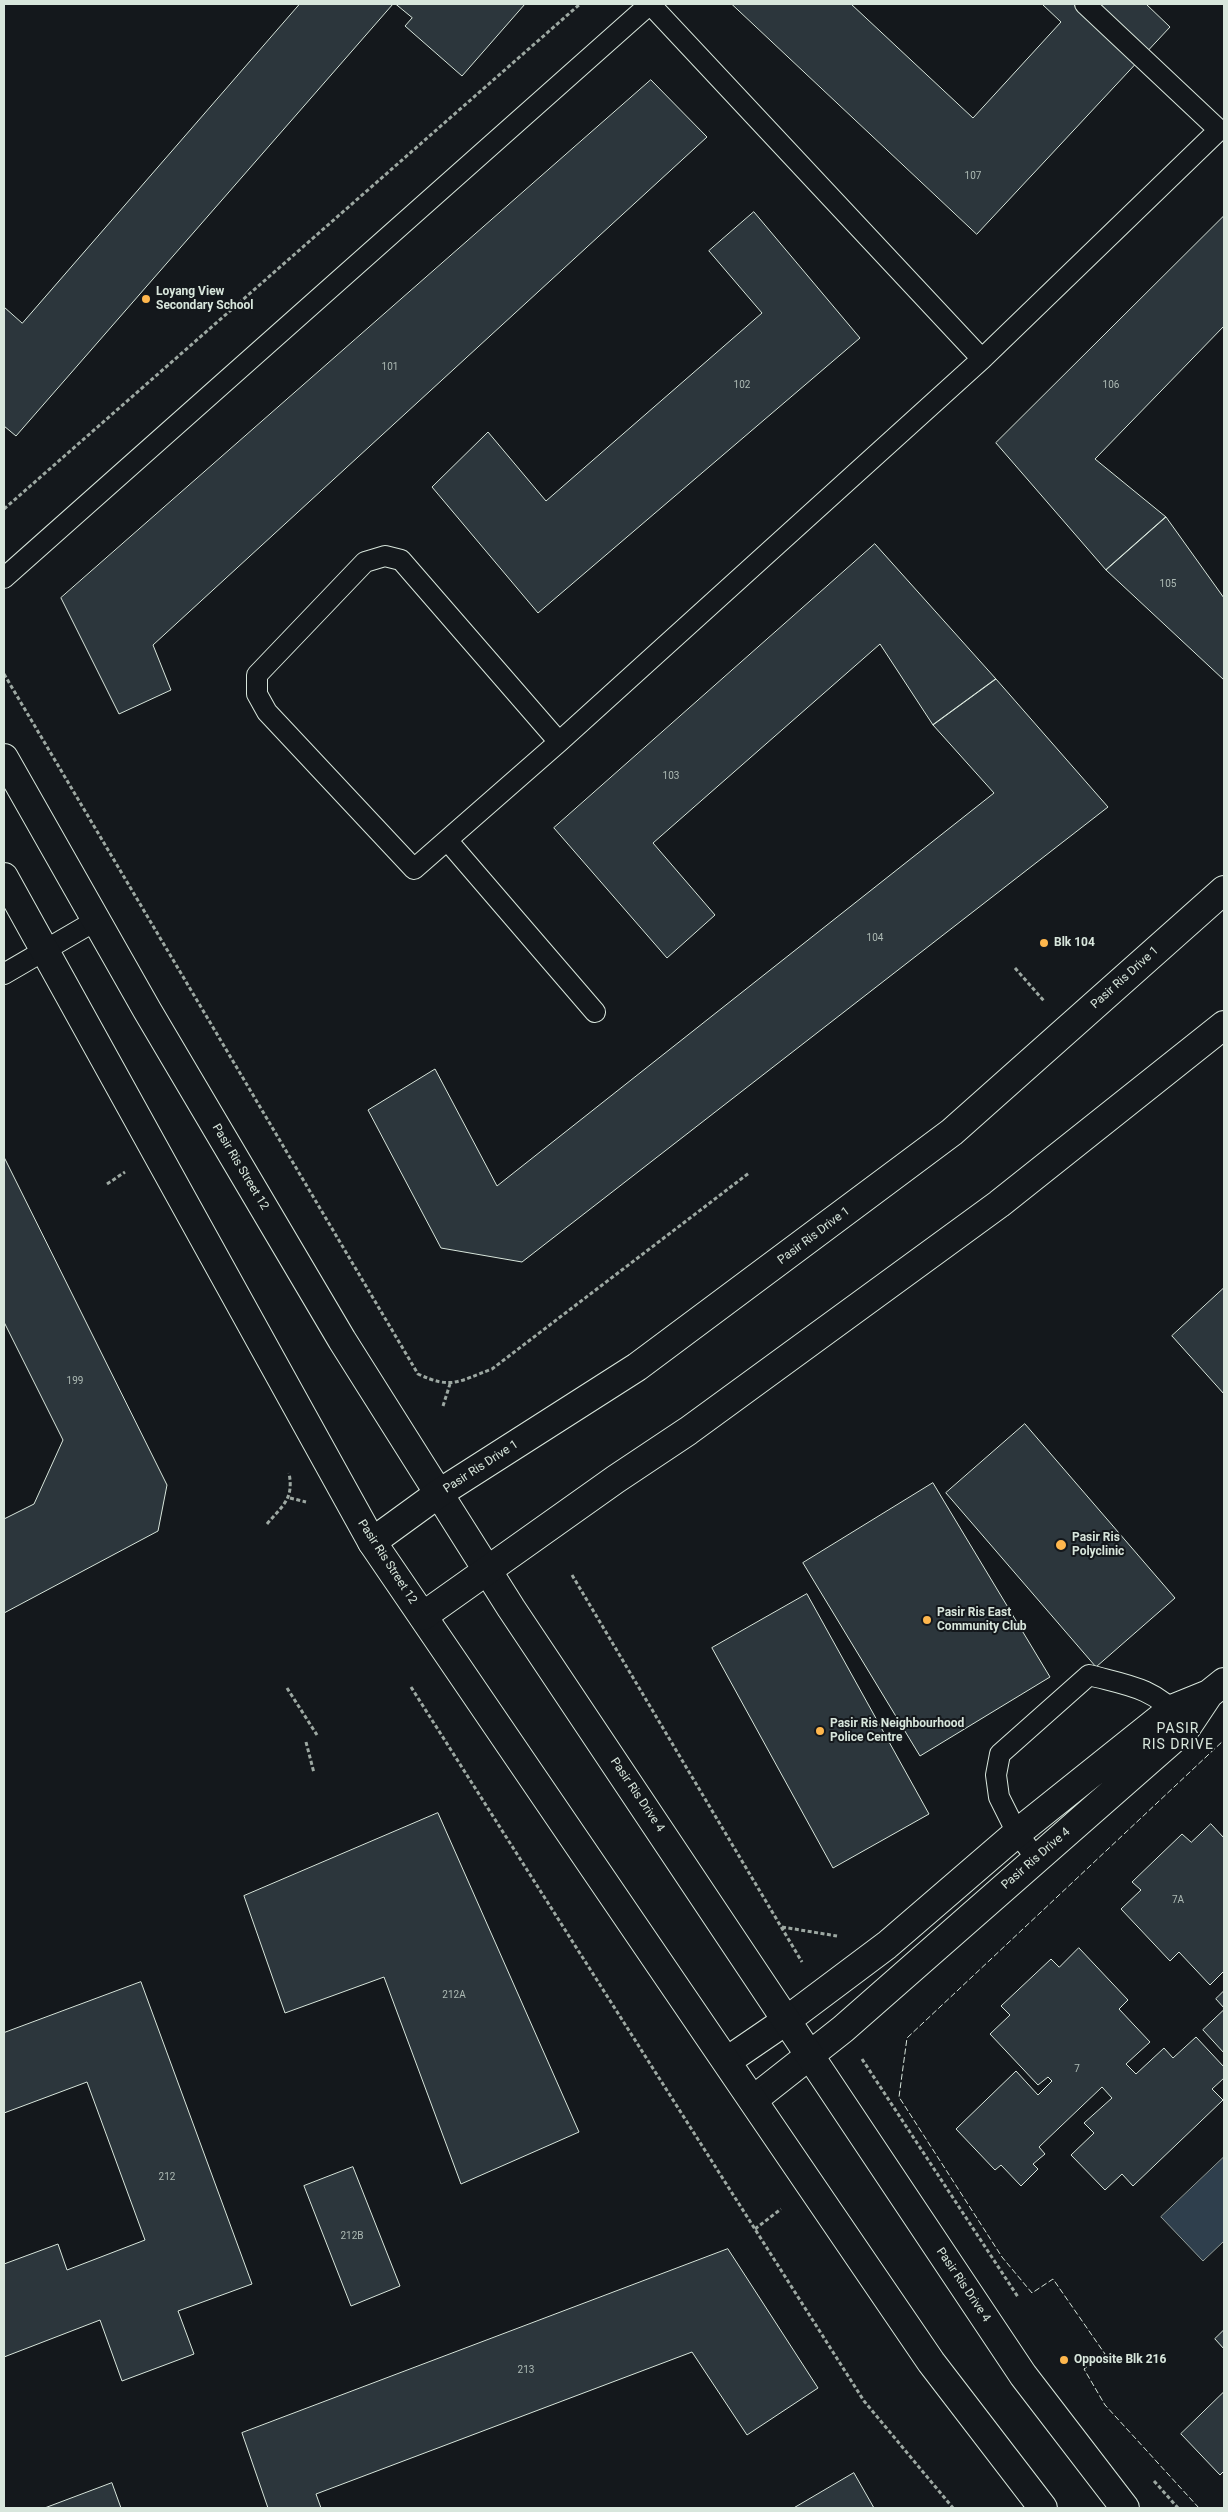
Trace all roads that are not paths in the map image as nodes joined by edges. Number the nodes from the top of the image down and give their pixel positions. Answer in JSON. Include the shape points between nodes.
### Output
{"nodes":[{"id":1,"x":650,"y":4,"type":"edge"},
{"id":2,"x":1085,"y":4,"type":"edge"},
{"id":3,"x":982,"y":359,"type":"junction"},
{"id":4,"x":4,"y":578,"type":"edge"},
{"id":5,"x":559,"y":742,"type":"junction"},
{"id":6,"x":4,"y":758,"type":"edge"},
{"id":7,"x":447,"y":840,"type":"junction"},
{"id":8,"x":4,"y":877,"type":"edge"},
{"id":9,"x":1224,"y":890,"type":"edge"},
{"id":10,"x":95,"y":921,"type":"junction"},
{"id":11,"x":44,"y":951,"type":"junction"},
{"id":12,"x":4,"y":974,"type":"edge"},
{"id":13,"x":595,"y":1012,"type":"dead end"},
{"id":14,"x":1224,"y":1025,"type":"edge"},
{"id":15,"x":438,"y":1494,"type":"junction"},
{"id":16,"x":372,"y":1542,"type":"junction"},
{"id":17,"x":487,"y":1570,"type":"junction"},
{"id":18,"x":423,"y":1616,"type":"junction"},
{"id":19,"x":1216,"y":1688,"type":"edge"},
{"id":20,"x":1180,"y":1718,"type":"junction"},
{"id":21,"x":1017,"y":1833,"type":"junction"},
{"id":22,"x":1036,"y":1858,"type":"junction"},
{"id":23,"x":787,"y":2020,"type":"junction"},
{"id":24,"x":810,"y":2056,"type":"junction"},
{"id":25,"x":727,"y":2061,"type":"junction"},
{"id":26,"x":753,"y":2100,"type":"junction"},
{"id":27,"x":1043,"y":2508,"type":"edge"},
{"id":28,"x":1125,"y":2508,"type":"edge"}],
"edges":[{"from":1,"to":3,"type":"lane"},
{"from":1,"to":4,"type":"lane"},
{"from":2,"to":3,"type":"lane","via":[[1219,130]]},
{"from":3,"to":5,"type":"lane"},
{"from":5,"to":7,"type":"lane"},
{"from":5,"to":7,"type":"lane","via":[[401,560],[385,556],[365,562],[257,675],[257,694],[267,712],[414,869]]},
{"from":6,"to":10,"type":"street","name":"Pasir Ris Street 12"},
{"from":7,"to":13,"type":"lane"},
{"from":8,"to":11,"type":"street","name":"Pasir Ris Street 12"},
{"from":9,"to":15,"type":"street","name":"Pasir Ris Drive 1","via":[[952,1132],[637,1367]]},
{"from":10,"to":11,"type":"lane"},
{"from":10,"to":15,"type":"street","name":"Pasir Ris Street 12","via":[[342,1340]]},
{"from":11,"to":12,"type":"lane"},
{"from":11,"to":16,"type":"street","name":"Pasir Ris Street 12"},
{"from":14,"to":17,"type":"street","via":[[999,1204],[688,1431]]},
{"from":15,"to":16,"type":"street","name":"Pasir Ris Drive 1"},
{"from":15,"to":17,"type":"street","name":"Pasir Ris Street 12"},
{"from":16,"to":18,"type":"street","name":"Pasir Ris Street 12"},
{"from":17,"to":18,"type":"street"},
{"from":17,"to":23,"type":"street","name":"Pasir Ris Drive 4"},
{"from":18,"to":25,"type":"street"},
{"from":19,"to":20,"type":"street","name":"Pasir Ris Drive 4"},
{"from":20,"to":21,"type":"street","name":"Pasir Ris Drive 4"},
{"from":20,"to":21,"type":"lane","via":[[1149,1691],[1088,1675],[1000,1754],[996,1775],[999,1797]]},
{"from":20,"to":22,"type":"street","name":"Pasir Ris Drive 4"},
{"from":21,"to":22,"type":"lane"},
{"from":21,"to":23,"type":"street","name":"Pasir Ris Drive 4","via":[[893,1940]]},
{"from":22,"to":24,"type":"street","name":"Pasir Ris Drive 4"},
{"from":23,"to":24,"type":"street","name":"Pasir Ris Drive 4"},
{"from":23,"to":25,"type":"street","name":"Pasir Ris Drive 4"},
{"from":24,"to":26,"type":"street","name":"Pasir Ris Drive 4"},
{"from":24,"to":28,"type":"street","name":"Pasir Ris Drive 4","via":[[1023,2375]]},
{"from":25,"to":26,"type":"street"},
{"from":26,"to":27,"type":"street","via":[[932,2362]]}]}
